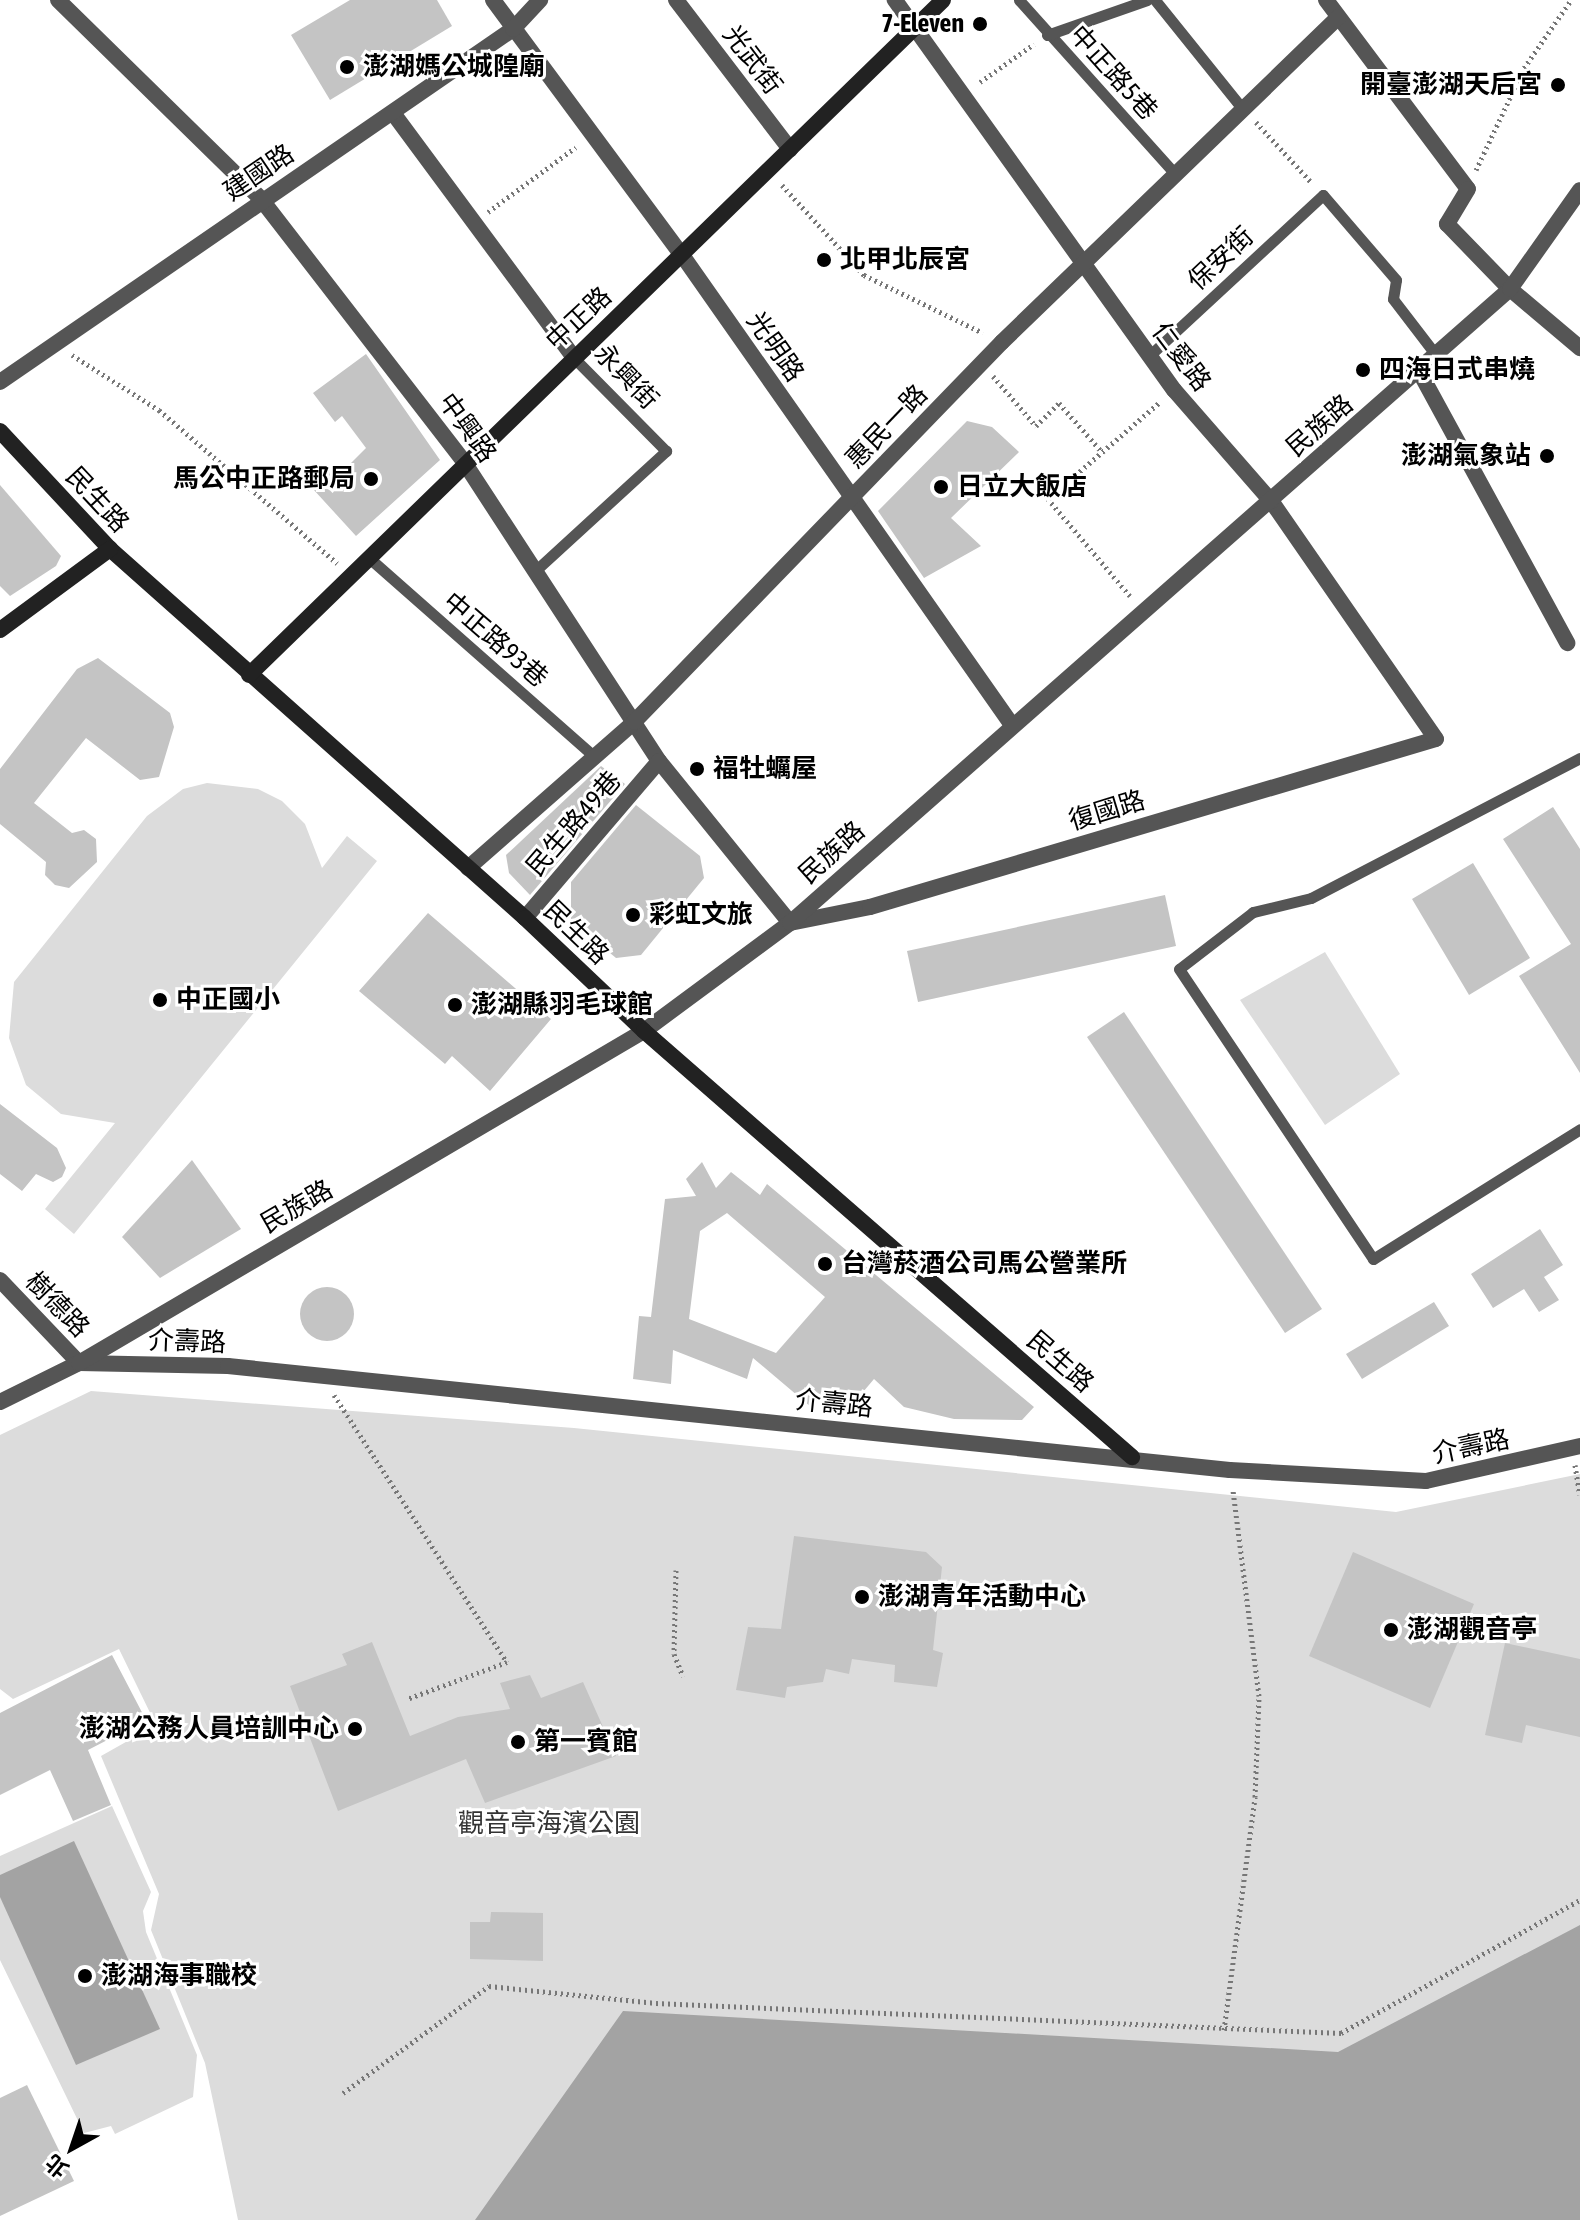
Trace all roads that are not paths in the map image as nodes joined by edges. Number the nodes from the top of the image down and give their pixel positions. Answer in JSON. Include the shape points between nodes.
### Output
{"nodes":[{"id":1,"x":58,"y":0,"type":"edge"},
{"id":2,"x":493,"y":0,"type":"edge"},
{"id":3,"x":540,"y":0,"type":"edge"},
{"id":4,"x":676,"y":0,"type":"edge"},
{"id":5,"x":895,"y":0,"type":"edge"},
{"id":6,"x":943,"y":0,"type":"edge"},
{"id":7,"x":1019,"y":0,"type":"edge"},
{"id":8,"x":1147,"y":0,"type":"edge"},
{"id":9,"x":1155,"y":0,"type":"edge"},
{"id":10,"x":1326,"y":0,"type":"edge"},
{"id":11,"x":1338,"y":17,"type":"junction"},
{"id":12,"x":915,"y":28,"type":"junction"},
{"id":13,"x":513,"y":29,"type":"junction"},
{"id":14,"x":1047,"y":35,"type":"junction"},
{"id":15,"x":1241,"y":107,"type":"junction"},
{"id":16,"x":393,"y":113,"type":"junction"},
{"id":17,"x":790,"y":149,"type":"junction"},
{"id":18,"x":1176,"y":175,"type":"junction"},
{"id":19,"x":1580,"y":190,"type":"edge"},
{"id":20,"x":261,"y":199,"type":"junction"},
{"id":21,"x":682,"y":255,"type":"junction"},
{"id":22,"x":1087,"y":267,"type":"junction"},
{"id":23,"x":1510,"y":289,"type":"junction"},
{"id":24,"x":1580,"y":348,"type":"edge"},
{"id":25,"x":1436,"y":355,"type":"junction"},
{"id":26,"x":1149,"y":356,"type":"junction"},
{"id":27,"x":574,"y":358,"type":"junction"},
{"id":28,"x":1419,"y":371,"type":"junction"},
{"id":29,"x":0,"y":382,"type":"edge"},
{"id":30,"x":0,"y":431,"type":"edge"},
{"id":31,"x":464,"y":462,"type":"junction"},
{"id":32,"x":851,"y":499,"type":"junction"},
{"id":33,"x":1271,"y":501,"type":"junction"},
{"id":34,"x":110,"y":549,"type":"junction"},
{"id":35,"x":368,"y":557,"type":"junction"},
{"id":36,"x":535,"y":571,"type":"junction"},
{"id":37,"x":0,"y":630,"type":"edge"},
{"id":38,"x":1567,"y":643,"type":"dead end"},
{"id":39,"x":249,"y":675,"type":"junction"},
{"id":40,"x":634,"y":722,"type":"junction"},
{"id":41,"x":1012,"y":725,"type":"junction"},
{"id":42,"x":1436,"y":739,"type":"joint"},
{"id":43,"x":594,"y":756,"type":"junction"},
{"id":44,"x":1580,"y":758,"type":"edge"},
{"id":45,"x":659,"y":761,"type":"junction"},
{"id":46,"x":468,"y":868,"type":"junction"},
{"id":47,"x":525,"y":918,"type":"junction"},
{"id":48,"x":790,"y":923,"type":"junction"},
{"id":49,"x":644,"y":1031,"type":"junction"},
{"id":50,"x":1580,"y":1129,"type":"edge"},
{"id":51,"x":0,"y":1280,"type":"edge"},
{"id":52,"x":79,"y":1363,"type":"junction"},
{"id":53,"x":0,"y":1402,"type":"edge"},
{"id":54,"x":1577,"y":1448,"type":"edge"},
{"id":55,"x":1132,"y":1457,"type":"junction"}],
"edges":[{"from":1,"to":20,"type":"street","name":"中興路"},
{"from":2,"to":13,"type":"street","name":"光明路"},
{"from":3,"to":13,"type":"street","name":"建國路"},
{"from":4,"to":17,"type":"street","name":"光武街"},
{"from":5,"to":12,"type":"street","name":"仁愛路"},
{"from":6,"to":12,"type":"main road","name":"中正路"},
{"from":7,"to":14,"type":"lane","name":"中正路5巷"},
{"from":8,"to":14,"type":"lane"},
{"from":9,"to":15,"type":"lane"},
{"from":10,"to":11,"type":"street"},
{"from":11,"to":15,"type":"street","name":"惠民一路"},
{"from":11,"to":23,"type":"street","via":[[1468,189],[1447,224]]},
{"from":12,"to":17,"type":"main road","name":"中正路"},
{"from":12,"to":22,"type":"street","name":"仁愛路"},
{"from":13,"to":16,"type":"street","name":"建國路"},
{"from":13,"to":21,"type":"street","name":"光明路"},
{"from":14,"to":18,"type":"lane","name":"中正路5巷"},
{"from":15,"to":18,"type":"street","name":"惠民一路"},
{"from":16,"to":20,"type":"street","name":"建國路"},
{"from":16,"to":27,"type":"street","name":"永興街"},
{"from":17,"to":21,"type":"main road","name":"中正路"},
{"from":18,"to":22,"type":"street","name":"惠民一路"},
{"from":19,"to":23,"type":"street","name":"民族路"},
{"from":20,"to":29,"type":"street","name":"建國路"},
{"from":20,"to":31,"type":"street","name":"中興路"},
{"from":21,"to":27,"type":"main road","name":"中正路"},
{"from":21,"to":32,"type":"street","name":"光明路"},
{"from":22,"to":26,"type":"street","name":"仁愛路"},
{"from":22,"to":32,"type":"street","name":"惠民一路","via":[[1002,342]]},
{"from":23,"to":24,"type":"street"},
{"from":23,"to":25,"type":"street","name":"民族路"},
{"from":25,"to":26,"type":"lane","name":"保安街","via":[[1393,299],[1396,280],[1323,195]]},
{"from":25,"to":28,"type":"street","name":"民族路"},
{"from":26,"to":33,"type":"street","name":"仁愛路"},
{"from":27,"to":31,"type":"main road","name":"中正路"},
{"from":27,"to":36,"type":"lane","name":"永興街","via":[[666,451]]},
{"from":28,"to":33,"type":"street","name":"民族路"},
{"from":28,"to":38,"type":"street"},
{"from":30,"to":34,"type":"main road","name":"民生路"},
{"from":31,"to":35,"type":"main road","name":"中正路"},
{"from":31,"to":36,"type":"street","name":"中興路"},
{"from":32,"to":40,"type":"street","name":"惠民一路"},
{"from":32,"to":41,"type":"street","name":"光明路"},
{"from":33,"to":41,"type":"street","name":"民族路"},
{"from":33,"to":42,"type":"street","name":"仁愛路"},
{"from":34,"to":37,"type":"main road"},
{"from":34,"to":39,"type":"main road","name":"民生路"},
{"from":35,"to":39,"type":"main road","name":"中正路"},
{"from":35,"to":43,"type":"lane","name":"中正路93巷"},
{"from":36,"to":40,"type":"street","name":"中興路"},
{"from":39,"to":46,"type":"main road","name":"民生路"},
{"from":40,"to":43,"type":"street","name":"惠民一路"},
{"from":40,"to":45,"type":"street","name":"中興路"},
{"from":41,"to":48,"type":"street","name":"民族路"},
{"from":42,"to":48,"type":"street","name":"復國路","via":[[870,907]]},
{"from":43,"to":46,"type":"street","name":"惠民一路"},
{"from":44,"to":50,"type":"lane","via":[[1311,898],[1253,912],[1179,969],[1373,1259]]},
{"from":45,"to":47,"type":"street","name":"民生路49巷"},
{"from":45,"to":48,"type":"street","name":"中興路"},
{"from":46,"to":47,"type":"main road","name":"民生路"},
{"from":47,"to":49,"type":"main road","name":"民生路"},
{"from":48,"to":49,"type":"street","name":"民族路"},
{"from":49,"to":52,"type":"street","name":"民族路"},
{"from":49,"to":55,"type":"main road","name":"民生路"},
{"from":51,"to":52,"type":"street","name":"樹德路"},
{"from":52,"to":53,"type":"street","name":"民族路"},
{"from":52,"to":55,"type":"street","name":"介壽路","via":[[228,1366]]},
{"from":54,"to":55,"type":"street","name":"介壽路","via":[[1426,1481],[1230,1470]]}]}
